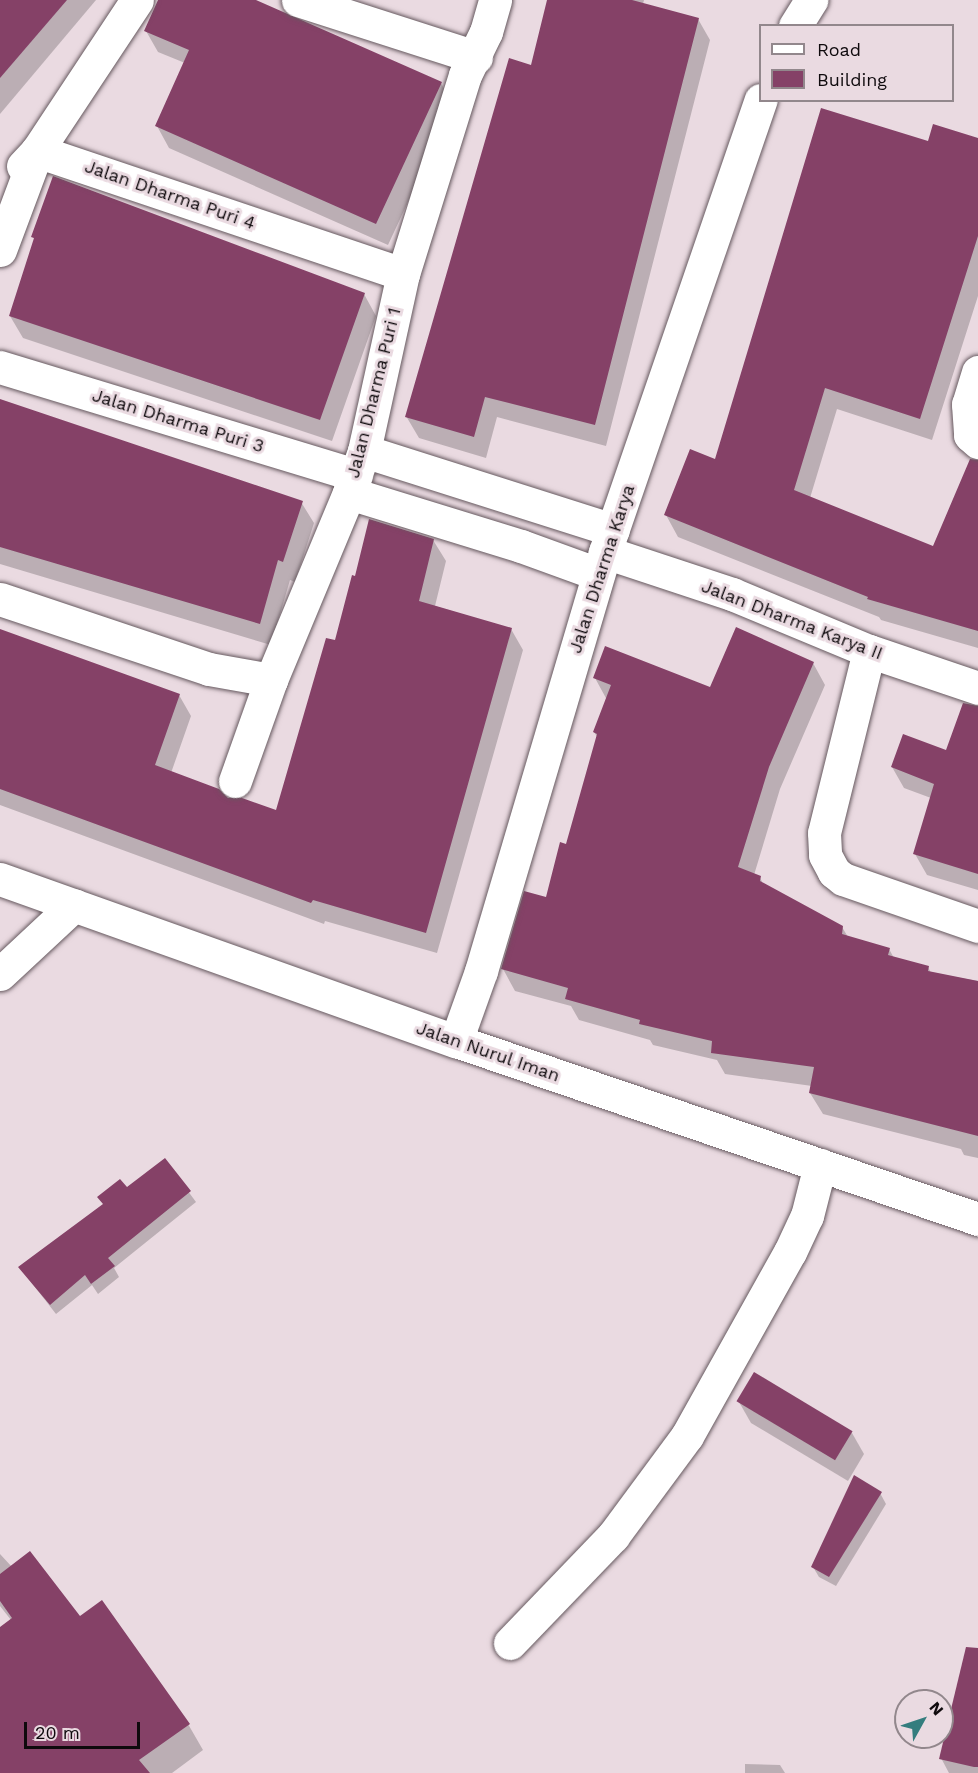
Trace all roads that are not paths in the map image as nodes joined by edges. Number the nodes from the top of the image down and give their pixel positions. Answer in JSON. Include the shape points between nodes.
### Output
{"nodes":[{"id":1,"x":137,"y":0,"type":"edge"},
{"id":2,"x":298,"y":0,"type":"edge"},
{"id":3,"x":495,"y":0,"type":"edge"},
{"id":4,"x":811,"y":0,"type":"edge"},
{"id":5,"x":796,"y":24,"type":"edge"},
{"id":6,"x":476,"y":57,"type":"junction"},
{"id":7,"x":760,"y":102,"type":"edge"},
{"id":8,"x":37,"y":151,"type":"junction"},
{"id":9,"x":0,"y":192,"type":"edge"},
{"id":10,"x":0,"y":250,"type":"edge"},
{"id":11,"x":403,"y":273,"type":"junction"},
{"id":12,"x":0,"y":367,"type":"edge"},
{"id":13,"x":978,"y":372,"type":"edge"},
{"id":14,"x":978,"y":442,"type":"edge"},
{"id":15,"x":356,"y":473,"type":"junction"},
{"id":16,"x":605,"y":552,"type":"junction"},
{"id":17,"x":0,"y":599,"type":"edge"},
{"id":18,"x":868,"y":651,"type":"junction"},
{"id":19,"x":271,"y":680,"type":"junction"},
{"id":20,"x":978,"y":688,"type":"edge"},
{"id":21,"x":236,"y":781,"type":"dead end"},
{"id":22,"x":0,"y":879,"type":"edge"},
{"id":23,"x":74,"y":905,"type":"junction"},
{"id":24,"x":978,"y":926,"type":"edge"},
{"id":25,"x":0,"y":974,"type":"edge"},
{"id":26,"x":456,"y":1041,"type":"junction"},
{"id":27,"x":820,"y":1165,"type":"junction"},
{"id":28,"x":978,"y":1219,"type":"edge"},
{"id":29,"x":510,"y":1643,"type":"dead end"}],
"edges":[{"from":1,"to":8,"type":"street"},
{"from":2,"to":6,"type":"street"},
{"from":3,"to":6,"type":"street","name":"Jalan Dharma Puri 1"},
{"from":4,"to":5,"type":"street"},
{"from":6,"to":11,"type":"street","name":"Jalan Dharma Puri 1","via":[[465,75]]},
{"from":7,"to":16,"type":"street","name":"Jalan Dharma Karya"},
{"from":8,"to":9,"type":"street"},
{"from":8,"to":10,"type":"street"},
{"from":8,"to":11,"type":"street","name":"Jalan Dharma Puri 4"},
{"from":11,"to":15,"type":"street","name":"Jalan Dharma Puri 1"},
{"from":12,"to":15,"type":"street","name":"Jalan Dharma Puri 3"},
{"from":13,"to":14,"type":"street","via":[[968,404],[970,435]]},
{"from":15,"to":16,"type":"street"},
{"from":15,"to":16,"type":"street","via":[[521,546]]},
{"from":15,"to":19,"type":"street","name":"Jalan Dharma Puri 1"},
{"from":16,"to":18,"type":"street","name":"Jalan Dharma Karya II","via":[[732,594]]},
{"from":16,"to":26,"type":"street","name":"Jalan Dharma Karya","via":[[481,971]]},
{"from":17,"to":19,"type":"street","via":[[209,669]]},
{"from":18,"to":20,"type":"street","name":"Jalan Dharma Karya II"},
{"from":18,"to":24,"type":"street","via":[[824,833],[825,855],[843,879]]},
{"from":19,"to":21,"type":"street","name":"Jalan Dharma Puri 1"},
{"from":22,"to":23,"type":"street","name":"Jalan Nurul Iman"},
{"from":23,"to":25,"type":"street"},
{"from":23,"to":26,"type":"street","name":"Jalan Nurul Iman"},
{"from":26,"to":27,"type":"street","name":"Jalan Nurul Iman"},
{"from":27,"to":28,"type":"street","name":"Jalan Nurul Iman"},
{"from":27,"to":29,"type":"street","via":[[807,1216],[790,1252],[687,1436],[613,1536]]}]}
